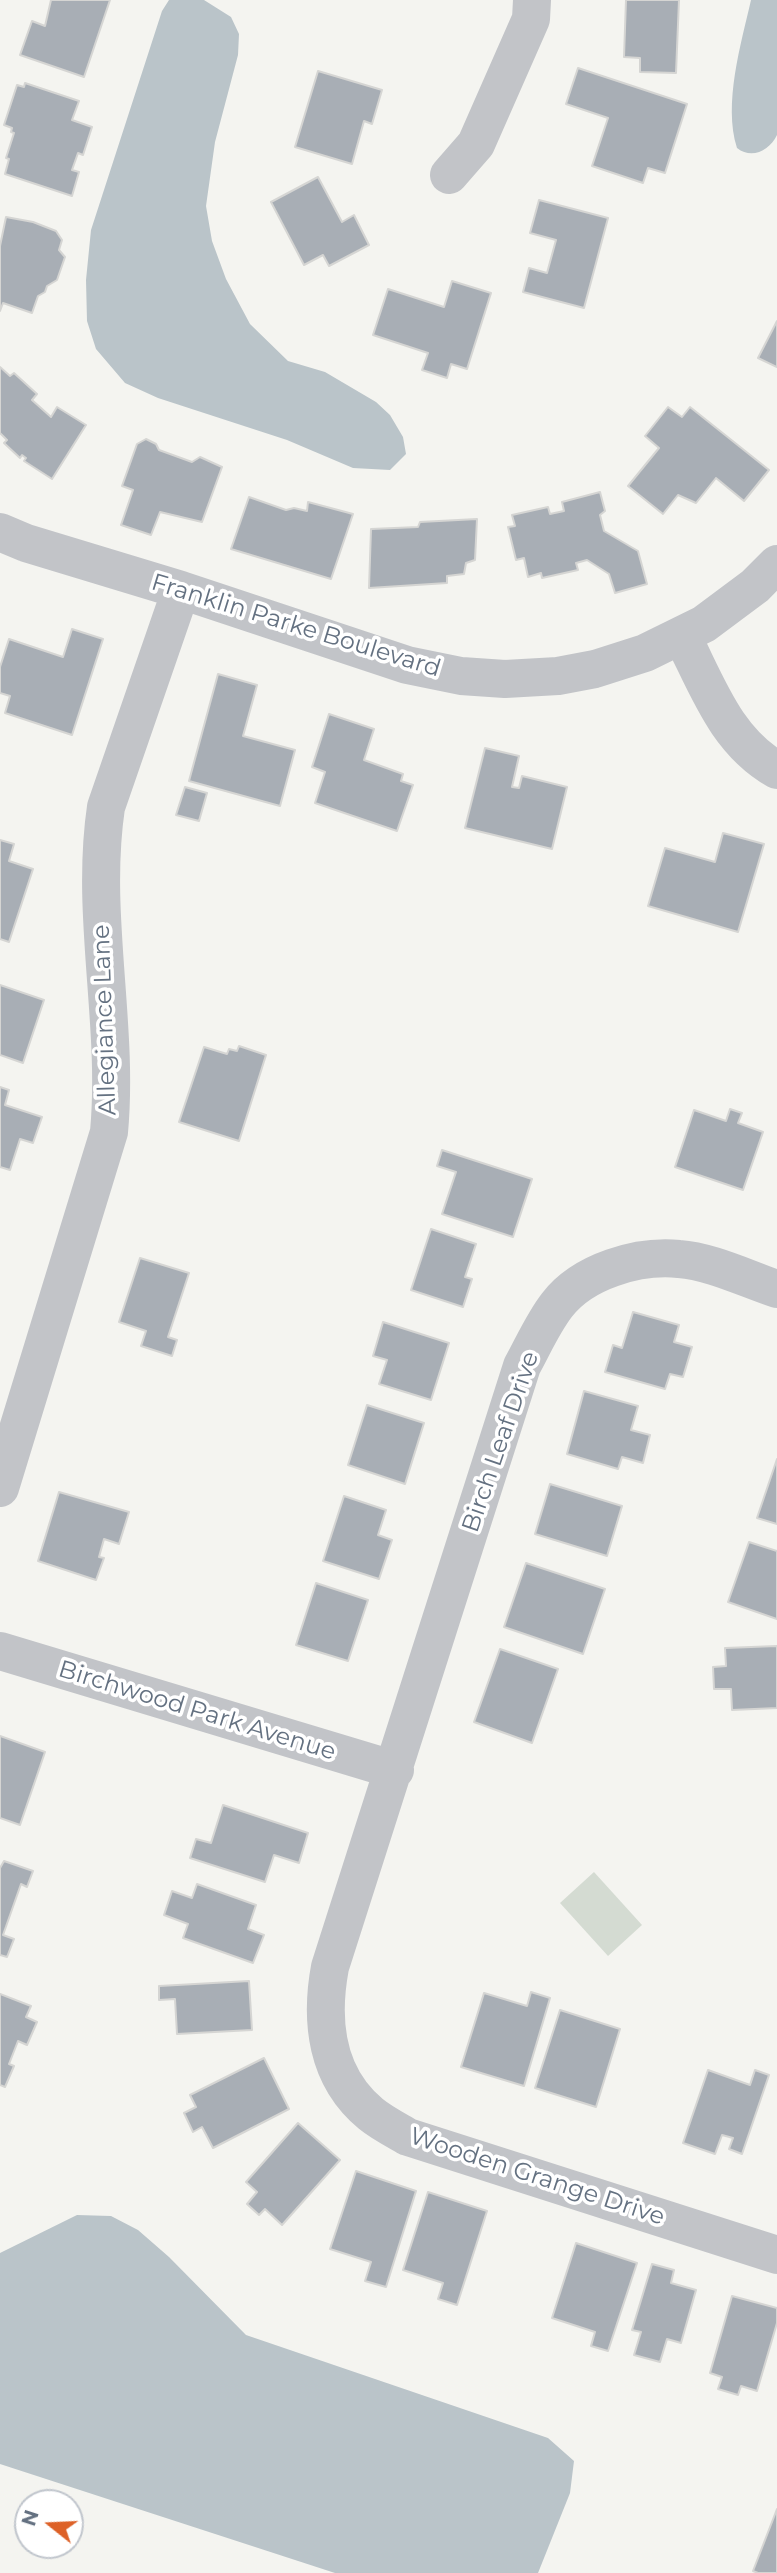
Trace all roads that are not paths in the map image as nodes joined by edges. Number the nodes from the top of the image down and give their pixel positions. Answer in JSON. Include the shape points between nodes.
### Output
{"nodes":[{"id":1,"x":532,"y":0,"type":"edge"},
{"id":2,"x":449,"y":175,"type":"dead end"},
{"id":3,"x":0,"y":531,"type":"edge"},
{"id":4,"x":777,"y":564,"type":"edge"},
{"id":5,"x":181,"y":590,"type":"junction"},
{"id":6,"x":682,"y":636,"type":"junction"},
{"id":7,"x":777,"y":770,"type":"edge"},
{"id":8,"x":777,"y":1289,"type":"edge"},
{"id":9,"x":0,"y":1488,"type":"edge"},
{"id":10,"x":0,"y":1651,"type":"edge"},
{"id":11,"x":394,"y":1770,"type":"junction"},
{"id":12,"x":777,"y":2255,"type":"edge"}],
"edges":[{"from":1,"to":2,"type":"street","via":[[528,26],[475,144]]},
{"from":3,"to":5,"type":"street","name":"Franklin Parke Boulevard"},
{"from":4,"to":6,"type":"street","name":"Franklin Parke Boulevard","via":[[736,602]]},
{"from":5,"to":6,"type":"street","name":"Franklin Parke Boulevard","via":[[407,665],[478,678],[532,678],[595,669]]},
{"from":5,"to":9,"type":"street","name":"Allegiance Lane","via":[[106,807],[103,828],[101,906],[112,1098],[108,1132]]},
{"from":6,"to":7,"type":"street","via":[[732,732]]},
{"from":8,"to":11,"type":"street","name":"Birch Leaf Drive","via":[[695,1262],[654,1259],[603,1272],[558,1303],[522,1366]]},
{"from":10,"to":11,"type":"street","name":"Birchwood Park Avenue"},
{"from":11,"to":12,"type":"street","name":"Wooden Grange Drive","via":[[324,1996],[330,2048],[337,2069],[358,2100],[408,2137]]}]}
